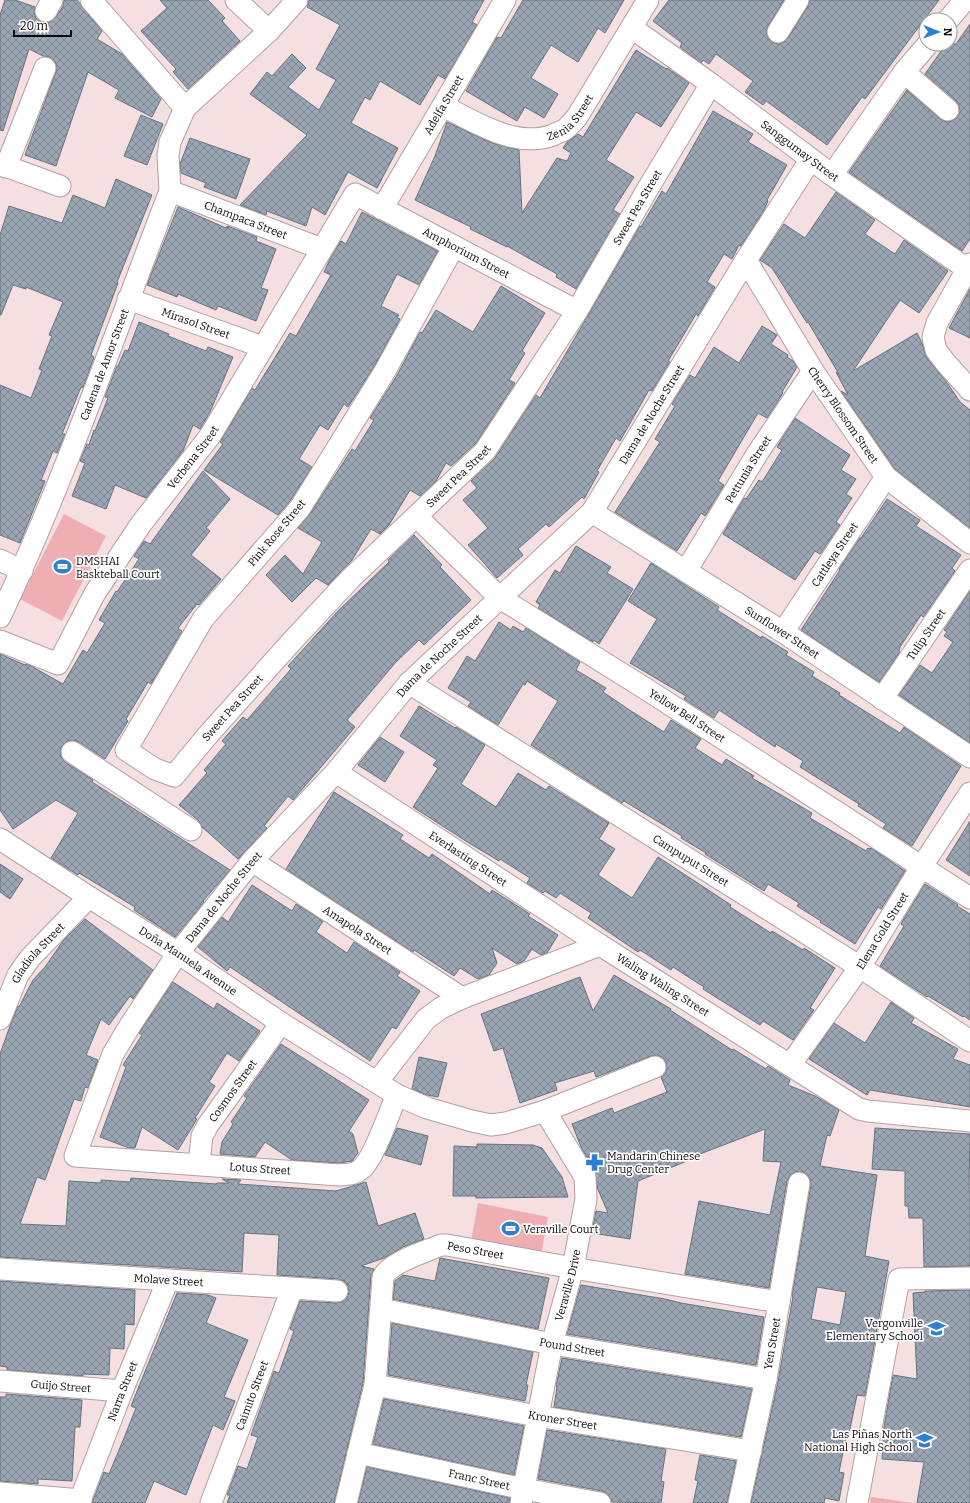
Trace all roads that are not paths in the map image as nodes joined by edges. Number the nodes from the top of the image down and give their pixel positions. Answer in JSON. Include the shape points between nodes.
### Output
{"nodes":[{"id":1,"x":91,"y":0,"type":"edge"},
{"id":2,"x":236,"y":0,"type":"edge"},
{"id":3,"x":297,"y":0,"type":"edge"},
{"id":4,"x":505,"y":0,"type":"edge"},
{"id":5,"x":648,"y":0,"type":"edge"},
{"id":6,"x":798,"y":0,"type":"edge"},
{"id":7,"x":965,"y":0,"type":"edge"},
{"id":8,"x":955,"y":12,"type":"edge"},
{"id":9,"x":632,"y":28,"type":"junction"},
{"id":10,"x":269,"y":31,"type":"junction"},
{"id":11,"x":778,"y":32,"type":"dead end"},
{"id":12,"x":921,"y":52,"type":"edge"},
{"id":13,"x":44,"y":68,"type":"dead end"},
{"id":14,"x":904,"y":72,"type":"junction"},
{"id":15,"x":711,"y":84,"type":"junction"},
{"id":16,"x":443,"y":106,"type":"junction"},
{"id":17,"x":185,"y":108,"type":"junction"},
{"id":18,"x":948,"y":110,"type":"dead end"},
{"id":19,"x":811,"y":159,"type":"junction"},
{"id":20,"x":3,"y":165,"type":"edge"},
{"id":21,"x":832,"y":174,"type":"junction"},
{"id":22,"x":60,"y":186,"type":"dead end"},
{"id":23,"x":170,"y":191,"type":"junction"},
{"id":24,"x":355,"y":194,"type":"joint"},
{"id":25,"x":382,"y":209,"type":"junction"},
{"id":26,"x":454,"y":246,"type":"junction"},
{"id":27,"x":322,"y":249,"type":"junction"},
{"id":28,"x":746,"y":260,"type":"junction"},
{"id":29,"x":969,"y":268,"type":"edge"},
{"id":30,"x":128,"y":299,"type":"junction"},
{"id":31,"x":577,"y":311,"type":"junction"},
{"id":32,"x":263,"y":347,"type":"junction"},
{"id":33,"x":813,"y":371,"type":"junction"},
{"id":34,"x":970,"y":390,"type":"edge"},
{"id":35,"x":886,"y":477,"type":"junction"},
{"id":36,"x":592,"y":512,"type":"junction"},
{"id":37,"x":417,"y":517,"type":"junction"},
{"id":38,"x":970,"y":543,"type":"edge"},
{"id":39,"x":0,"y":560,"type":"edge"},
{"id":40,"x":970,"y":570,"type":"edge"},
{"id":41,"x":22,"y":571,"type":"junction"},
{"id":42,"x":686,"y":571,"type":"junction"},
{"id":43,"x":500,"y":598,"type":"junction"},
{"id":44,"x":0,"y":617,"type":"edge"},
{"id":45,"x":783,"y":632,"type":"junction"},
{"id":46,"x":0,"y":641,"type":"edge"},
{"id":47,"x":409,"y":683,"type":"junction"},
{"id":48,"x":882,"y":699,"type":"junction"},
{"id":49,"x":126,"y":750,"type":"joint"},
{"id":50,"x":72,"y":752,"type":"dead end"},
{"id":51,"x":970,"y":757,"type":"edge"},
{"id":52,"x":155,"y":769,"type":"junction"},
{"id":53,"x":336,"y":772,"type":"junction"},
{"id":54,"x":135,"y":793,"type":"junction"},
{"id":55,"x":970,"y":793,"type":"edge"},
{"id":56,"x":191,"y":830,"type":"dead end"},
{"id":57,"x":0,"y":840,"type":"edge"},
{"id":58,"x":252,"y":861,"type":"junction"},
{"id":59,"x":922,"y":866,"type":"junction"},
{"id":60,"x":89,"y":897,"type":"junction"},
{"id":61,"x":970,"y":898,"type":"edge"},
{"id":62,"x":600,"y":945,"type":"junction"},
{"id":63,"x":178,"y":953,"type":"junction"},
{"id":64,"x":860,"y":967,"type":"junction"},
{"id":65,"x":462,"y":998,"type":"junction"},
{"id":66,"x":0,"y":1019,"type":"edge"},
{"id":67,"x":281,"y":1023,"type":"junction"},
{"id":68,"x":970,"y":1041,"type":"edge"},
{"id":69,"x":790,"y":1065,"type":"junction"},
{"id":70,"x":655,"y":1068,"type":"dead end"},
{"id":71,"x":377,"y":1082,"type":"junction"},
{"id":72,"x":397,"y":1095,"type":"junction"},
{"id":73,"x":545,"y":1111,"type":"junction"},
{"id":74,"x":970,"y":1121,"type":"edge"},
{"id":75,"x":75,"y":1156,"type":"joint"},
{"id":76,"x":199,"y":1164,"type":"junction"},
{"id":77,"x":799,"y":1183,"type":"dead end"},
{"id":78,"x":573,"y":1268,"type":"junction"},
{"id":79,"x":0,"y":1270,"type":"edge"},
{"id":80,"x":970,"y":1278,"type":"edge"},
{"id":81,"x":168,"y":1280,"type":"junction"},
{"id":82,"x":292,"y":1289,"type":"junction"},
{"id":83,"x":337,"y":1291,"type":"dead end"},
{"id":84,"x":779,"y":1302,"type":"junction"},
{"id":85,"x":381,"y":1309,"type":"junction"},
{"id":86,"x":552,"y":1344,"type":"junction"},
{"id":87,"x":766,"y":1379,"type":"junction"},
{"id":88,"x":0,"y":1381,"type":"edge"},
{"id":89,"x":375,"y":1384,"type":"junction"},
{"id":90,"x":122,"y":1391,"type":"junction"},
{"id":91,"x":537,"y":1416,"type":"junction"},
{"id":92,"x":751,"y":1451,"type":"junction"},
{"id":93,"x":358,"y":1453,"type":"junction"},
{"id":94,"x":0,"y":1493,"type":"edge"},
{"id":95,"x":523,"y":1496,"type":"edge"},
{"id":96,"x":80,"y":1501,"type":"edge"},
{"id":97,"x":211,"y":1503,"type":"edge"},
{"id":98,"x":346,"y":1503,"type":"edge"},
{"id":99,"x":600,"y":1503,"type":"edge"},
{"id":100,"x":739,"y":1503,"type":"edge"},
{"id":101,"x":857,"y":1503,"type":"edge"}],
"edges":[{"from":1,"to":17,"type":"street"},
{"from":2,"to":10,"type":"street"},
{"from":3,"to":10,"type":"street"},
{"from":4,"to":16,"type":"street","name":"Adelfa Street"},
{"from":5,"to":9,"type":"street","name":"Zenia Street"},
{"from":6,"to":11,"type":"street"},
{"from":7,"to":8,"type":"street"},
{"from":9,"to":15,"type":"street","name":"Sanggumay Street"},
{"from":9,"to":16,"type":"street","name":"Zenia Street","via":[[577,117],[564,130],[544,138],[524,139],[499,132]]},
{"from":10,"to":17,"type":"street"},
{"from":12,"to":14,"type":"street"},
{"from":13,"to":20,"type":"street"},
{"from":14,"to":18,"type":"street"},
{"from":14,"to":21,"type":"street"},
{"from":15,"to":19,"type":"street","name":"Sanggumay Street"},
{"from":15,"to":31,"type":"street","name":"Sweet Pea Street"},
{"from":16,"to":25,"type":"street","name":"Adelfa Street"},
{"from":17,"to":23,"type":"street","name":"Cadena de Amor Street","via":[[170,142]]},
{"from":19,"to":21,"type":"street","name":"Sanggumay Street"},
{"from":19,"to":28,"type":"street","name":"Dama de Noche Street"},
{"from":20,"to":22,"type":"street"},
{"from":21,"to":29,"type":"street","name":"Sanggumay Street"},
{"from":23,"to":27,"type":"street","name":"Champaca Street"},
{"from":23,"to":30,"type":"street","name":"Cadena de Amor Street"},
{"from":24,"to":25,"type":"street","name":"Amphorium Street"},
{"from":24,"to":27,"type":"street","name":"Verbena Street"},
{"from":25,"to":26,"type":"street","name":"Amphorium Street"},
{"from":26,"to":31,"type":"street","name":"Amphorium Street"},
{"from":26,"to":49,"type":"street","name":"Pink Rose Street","via":[[385,371],[300,508],[203,619]]},
{"from":27,"to":32,"type":"street","name":"Verbena Street"},
{"from":28,"to":33,"type":"street","name":"Cherry Blossom Street"},
{"from":28,"to":36,"type":"street","name":"Dama de Noche Street"},
{"from":29,"to":34,"type":"street","via":[[937,323],[933,337],[936,350]]},
{"from":30,"to":32,"type":"street","name":"Mirasol Street"},
{"from":30,"to":41,"type":"street","name":"Cadena de Amor Street"},
{"from":31,"to":37,"type":"street","name":"Sweet Pea Street","via":[[485,451]]},
{"from":32,"to":46,"type":"street","name":"Verbena Street","via":[[210,436],[141,524],[95,593],[58,664]]},
{"from":33,"to":35,"type":"street","name":"Cherry Blossom Street"},
{"from":33,"to":42,"type":"street","name":"Pettunia Street","via":[[757,454]]},
{"from":35,"to":38,"type":"street","name":"Cherry Blossom Street"},
{"from":35,"to":45,"type":"street","name":"Cattleya Street"},
{"from":36,"to":42,"type":"street","name":"Sunflower Street"},
{"from":36,"to":43,"type":"street","name":"Dama de Noche Street"},
{"from":37,"to":43,"type":"street","name":"Yellow Bell Street"},
{"from":37,"to":52,"type":"street","name":"Sweet Pea Street","via":[[352,578],[294,639],[174,776]]},
{"from":39,"to":41,"type":"street"},
{"from":40,"to":48,"type":"street","name":"Tulip Street"},
{"from":41,"to":44,"type":"street","name":"Cadena de Amor Street"},
{"from":42,"to":45,"type":"street","name":"Sunflower Street"},
{"from":43,"to":47,"type":"street","name":"Dama de Noche Street"},
{"from":43,"to":59,"type":"street","name":"Yellow Bell Street"},
{"from":45,"to":48,"type":"street","name":"Sunflower Street"},
{"from":47,"to":53,"type":"street","name":"Dama de Noche Street"},
{"from":47,"to":64,"type":"street","name":"Campuput Street"},
{"from":48,"to":51,"type":"street","name":"Sunflower Street"},
{"from":49,"to":52,"type":"street","name":"Sweet Pea Street"},
{"from":50,"to":54,"type":"street"},
{"from":52,"to":54,"type":"street"},
{"from":53,"to":58,"type":"street","name":"Dama de Noche Street"},
{"from":53,"to":62,"type":"street","name":"Everlasting Street"},
{"from":54,"to":56,"type":"street"},
{"from":55,"to":59,"type":"street","name":"Elena Gold Street"},
{"from":57,"to":60,"type":"street","name":"Doña Manuela Avenue"},
{"from":58,"to":63,"type":"street","name":"Dama de Noche Street"},
{"from":58,"to":65,"type":"street","name":"Amapola Street"},
{"from":59,"to":61,"type":"street","name":"Yellow Bell Street"},
{"from":59,"to":64,"type":"street","name":"Elena Gold Street"},
{"from":60,"to":63,"type":"street","name":"Doña Manuela Avenue"},
{"from":60,"to":66,"type":"street","name":"Gladiola Street","via":[[25,965],[18,975]]},
{"from":62,"to":65,"type":"street"},
{"from":62,"to":69,"type":"street","name":"Waling Waling Street"},
{"from":63,"to":67,"type":"street","name":"Doña Manuela Avenue"},
{"from":63,"to":75,"type":"street","name":"Dama de Noche Street","via":[[113,1054]]},
{"from":64,"to":68,"type":"street","name":"Campuput Street"},
{"from":64,"to":69,"type":"street","name":"Elena Gold Street"},
{"from":65,"to":71,"type":"street","via":[[440,1008],[426,1019]]},
{"from":67,"to":71,"type":"street","name":"Doña Manuela Avenue"},
{"from":67,"to":76,"type":"street","name":"Cosmos Street","via":[[208,1125],[202,1136]]},
{"from":69,"to":74,"type":"street","name":"Waling Waling Street","via":[[859,1109],[868,1112]]},
{"from":70,"to":73,"type":"street"},
{"from":71,"to":72,"type":"street"},
{"from":72,"to":73,"type":"street","via":[[427,1108],[491,1125]]},
{"from":72,"to":76,"type":"street","name":"Lotus Street","via":[[372,1154],[366,1164],[353,1174]]},
{"from":73,"to":78,"type":"street","name":"Veraville Drive","via":[[585,1177],[587,1187]]},
{"from":75,"to":76,"type":"street","name":"Lotus Street"},
{"from":77,"to":84,"type":"street","name":"Yen Street"},
{"from":78,"to":84,"type":"street","name":"Peso Street"},
{"from":78,"to":85,"type":"street","name":"Peso Street","via":[[454,1245],[441,1246],[394,1265],[386,1272],[382,1284]]},
{"from":78,"to":86,"type":"street","name":"Veraville Drive"},
{"from":79,"to":81,"type":"street","name":"Molave Street"},
{"from":80,"to":101,"type":"street","via":[[899,1279]]},
{"from":81,"to":82,"type":"street","name":"Molave Street"},
{"from":81,"to":90,"type":"street","name":"Narra Street"},
{"from":82,"to":83,"type":"street","name":"Molave Street"},
{"from":82,"to":97,"type":"street","name":"Caimito Street"},
{"from":84,"to":87,"type":"street","name":"Yen Street"},
{"from":85,"to":86,"type":"street","name":"Pound Street"},
{"from":85,"to":89,"type":"street","name":"Peso Street"},
{"from":86,"to":87,"type":"street","name":"Pound Street"},
{"from":86,"to":91,"type":"street","name":"Veraville Drive"},
{"from":87,"to":92,"type":"street","name":"Yen Street"},
{"from":88,"to":90,"type":"street","name":"Guijo Street"},
{"from":89,"to":91,"type":"street","name":"Kroner Street"},
{"from":89,"to":93,"type":"street","name":"Peso Street"},
{"from":90,"to":96,"type":"street","name":"Narra Street"},
{"from":91,"to":92,"type":"street","name":"Kroner Street"},
{"from":91,"to":95,"type":"street","name":"Veraville Drive"},
{"from":92,"to":100,"type":"street","name":"Yen Street"},
{"from":93,"to":95,"type":"street","name":"Franc Street"},
{"from":93,"to":98,"type":"street","name":"Peso Street"},
{"from":94,"to":96,"type":"street"},
{"from":95,"to":99,"type":"street","name":"Franc Street"}]}
